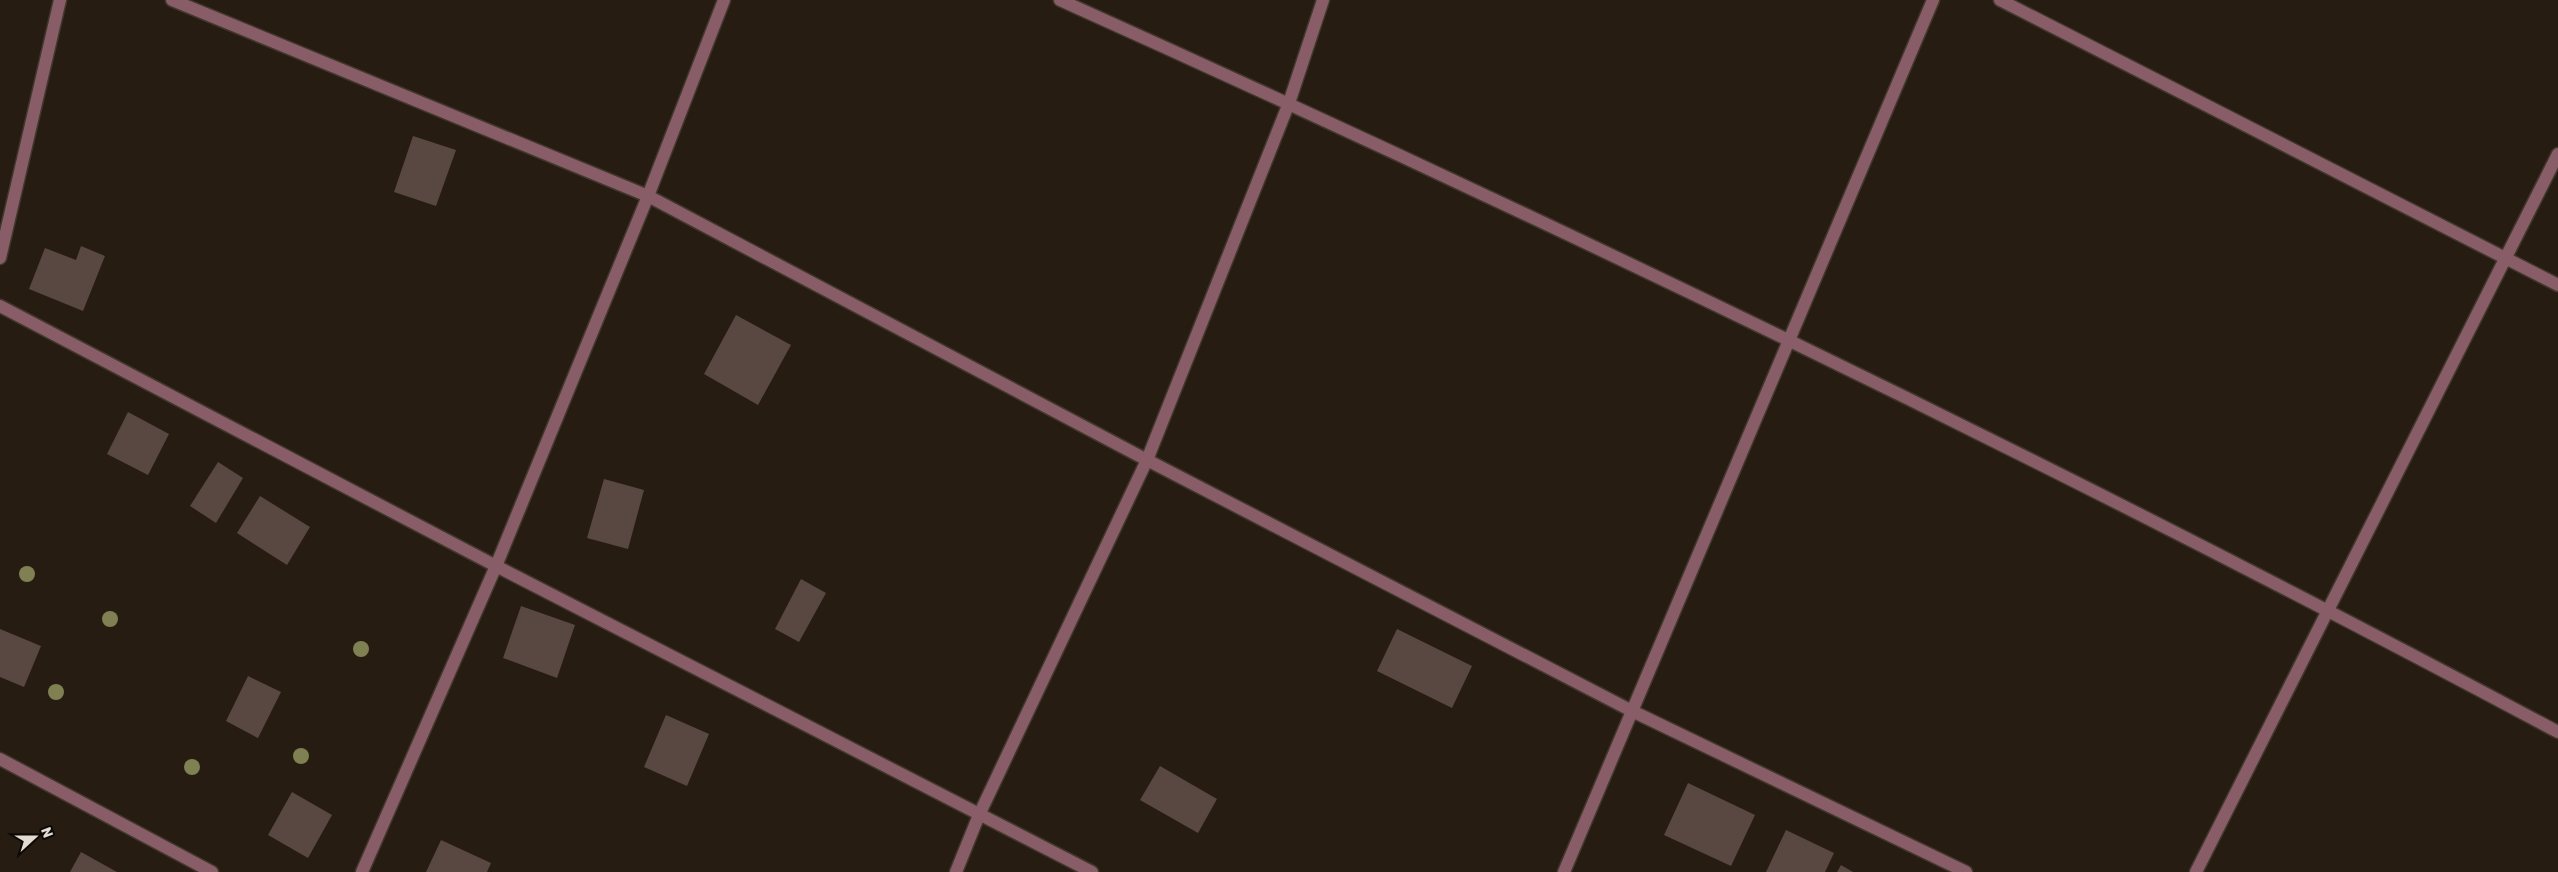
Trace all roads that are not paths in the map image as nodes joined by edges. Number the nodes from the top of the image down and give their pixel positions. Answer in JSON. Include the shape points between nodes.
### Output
{"nodes":[{"id":1,"x":60,"y":0,"type":"edge"},
{"id":2,"x":172,"y":0,"type":"edge"},
{"id":3,"x":724,"y":0,"type":"edge"},
{"id":4,"x":1060,"y":0,"type":"edge"},
{"id":5,"x":1323,"y":0,"type":"edge"},
{"id":6,"x":1933,"y":0,"type":"edge"},
{"id":7,"x":2000,"y":0,"type":"edge"},
{"id":8,"x":1289,"y":103,"type":"junction"},
{"id":9,"x":2558,"y":154,"type":"edge"},
{"id":10,"x":648,"y":196,"type":"junction"},
{"id":11,"x":2506,"y":257,"type":"junction"},
{"id":12,"x":0,"y":258,"type":"edge"},
{"id":13,"x":2558,"y":285,"type":"edge"},
{"id":14,"x":0,"y":306,"type":"edge"},
{"id":15,"x":1789,"y":340,"type":"junction"},
{"id":16,"x":1147,"y":460,"type":"junction"},
{"id":17,"x":496,"y":566,"type":"junction"},
{"id":18,"x":2329,"y":609,"type":"junction"},
{"id":19,"x":1632,"y":711,"type":"junction"},
{"id":20,"x":2558,"y":732,"type":"edge"},
{"id":21,"x":0,"y":759,"type":"edge"},
{"id":22,"x":979,"y":815,"type":"junction"},
{"id":23,"x":212,"y":872,"type":"edge"},
{"id":24,"x":362,"y":872,"type":"edge"},
{"id":25,"x":956,"y":872,"type":"edge"},
{"id":26,"x":1092,"y":872,"type":"edge"},
{"id":27,"x":1564,"y":872,"type":"edge"},
{"id":28,"x":1966,"y":872,"type":"edge"},
{"id":29,"x":2196,"y":872,"type":"edge"}],
"edges":[{"from":1,"to":12,"type":"street"},
{"from":2,"to":10,"type":"street"},
{"from":3,"to":10,"type":"street"},
{"from":4,"to":8,"type":"street"},
{"from":5,"to":8,"type":"street"},
{"from":6,"to":15,"type":"street"},
{"from":7,"to":11,"type":"street"},
{"from":8,"to":15,"type":"street"},
{"from":8,"to":16,"type":"street"},
{"from":9,"to":11,"type":"street"},
{"from":10,"to":16,"type":"street"},
{"from":10,"to":17,"type":"street"},
{"from":11,"to":13,"type":"street"},
{"from":11,"to":18,"type":"street"},
{"from":14,"to":17,"type":"street"},
{"from":15,"to":18,"type":"street"},
{"from":15,"to":19,"type":"street"},
{"from":16,"to":19,"type":"street"},
{"from":16,"to":22,"type":"street"},
{"from":17,"to":22,"type":"street"},
{"from":17,"to":24,"type":"street"},
{"from":18,"to":20,"type":"street"},
{"from":18,"to":29,"type":"street"},
{"from":19,"to":27,"type":"street"},
{"from":19,"to":28,"type":"street"},
{"from":21,"to":23,"type":"street"},
{"from":22,"to":25,"type":"street"},
{"from":22,"to":26,"type":"street"}]}
